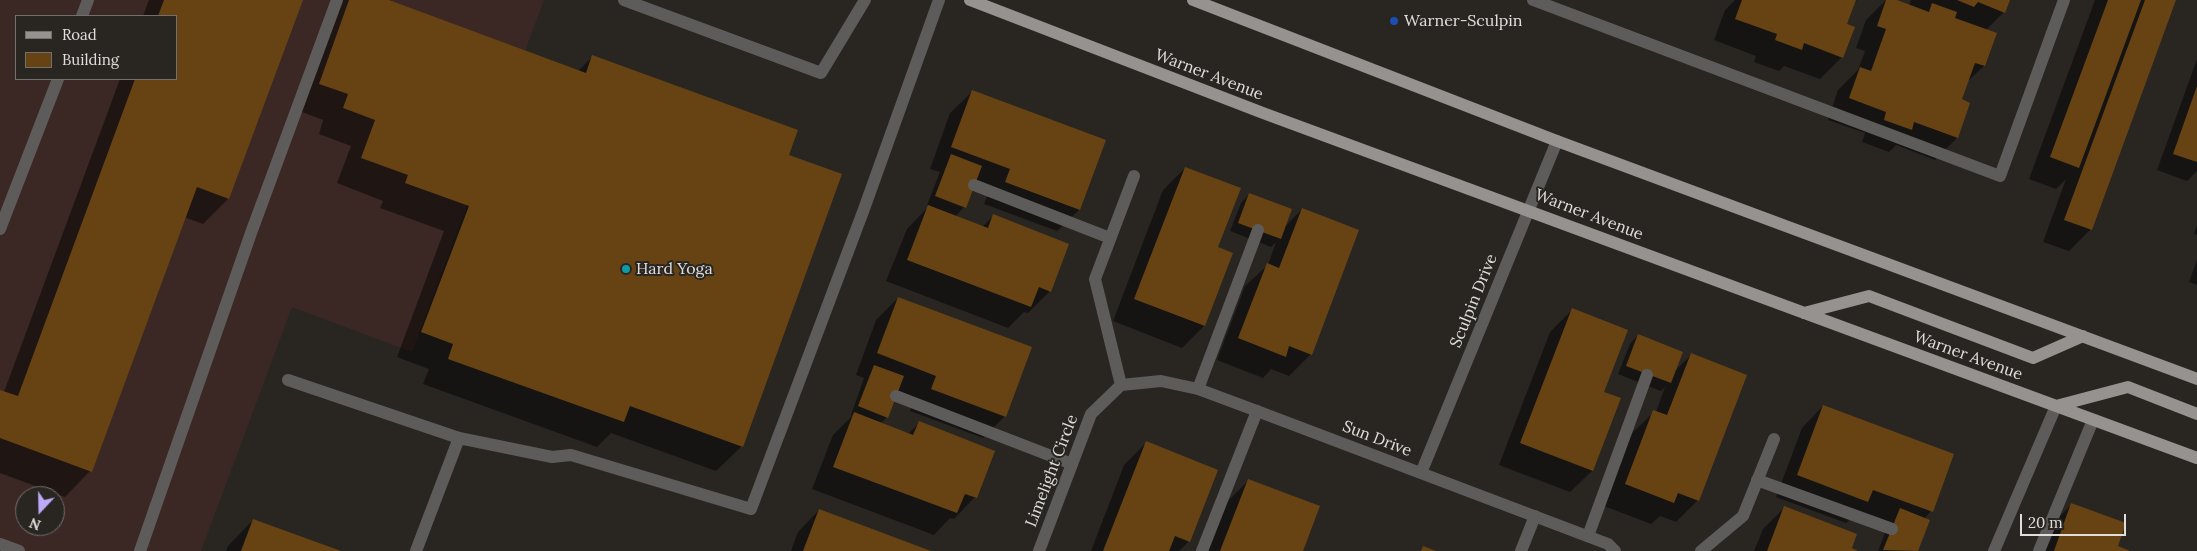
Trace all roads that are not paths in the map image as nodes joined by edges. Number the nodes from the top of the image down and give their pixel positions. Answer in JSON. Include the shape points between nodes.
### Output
{"nodes":[{"id":1,"x":88,"y":0,"type":"edge"},
{"id":2,"x":337,"y":0,"type":"edge"},
{"id":3,"x":624,"y":0,"type":"edge"},
{"id":4,"x":865,"y":0,"type":"edge"},
{"id":5,"x":939,"y":0,"type":"edge"},
{"id":6,"x":970,"y":0,"type":"edge"},
{"id":7,"x":1192,"y":0,"type":"edge"},
{"id":8,"x":1533,"y":0,"type":"edge"},
{"id":9,"x":2064,"y":0,"type":"edge"},
{"id":10,"x":82,"y":15,"type":"edge"},
{"id":11,"x":58,"y":80,"type":"edge"},
{"id":12,"x":1557,"y":141,"type":"junction"},
{"id":13,"x":1134,"y":176,"type":"dead end"},
{"id":14,"x":974,"y":185,"type":"dead end"},
{"id":15,"x":1528,"y":210,"type":"junction"},
{"id":16,"x":0,"y":228,"type":"edge"},
{"id":17,"x":1258,"y":230,"type":"dead end"},
{"id":18,"x":1110,"y":238,"type":"junction"},
{"id":19,"x":1804,"y":313,"type":"junction"},
{"id":20,"x":2083,"y":336,"type":"junction"},
{"id":21,"x":1647,"y":375,"type":"dead end"},
{"id":22,"x":2197,"y":378,"type":"edge"},
{"id":23,"x":288,"y":380,"type":"dead end"},
{"id":24,"x":1121,"y":385,"type":"junction"},
{"id":25,"x":1198,"y":389,"type":"junction"},
{"id":26,"x":896,"y":396,"type":"dead end"},
{"id":27,"x":2056,"y":406,"type":"junction"},
{"id":28,"x":1257,"y":411,"type":"junction"},
{"id":29,"x":2197,"y":414,"type":"edge"},
{"id":30,"x":2093,"y":420,"type":"junction"},
{"id":31,"x":459,"y":438,"type":"junction"},
{"id":32,"x":1774,"y":439,"type":"dead end"},
{"id":33,"x":2197,"y":458,"type":"edge"},
{"id":34,"x":1072,"y":464,"type":"junction"},
{"id":35,"x":1421,"y":473,"type":"junction"},
{"id":36,"x":1757,"y":480,"type":"junction"},
{"id":37,"x":1535,"y":516,"type":"junction"},
{"id":38,"x":1892,"y":529,"type":"dead end"},
{"id":39,"x":1588,"y":536,"type":"junction"},
{"id":40,"x":0,"y":544,"type":"edge"},
{"id":41,"x":18,"y":551,"type":"edge"},
{"id":42,"x":140,"y":551,"type":"edge"},
{"id":43,"x":416,"y":551,"type":"edge"},
{"id":44,"x":1038,"y":551,"type":"edge"},
{"id":45,"x":1202,"y":551,"type":"edge"},
{"id":46,"x":1521,"y":551,"type":"edge"},
{"id":47,"x":1615,"y":551,"type":"edge"},
{"id":48,"x":1701,"y":551,"type":"edge"},
{"id":49,"x":1994,"y":551,"type":"edge"},
{"id":50,"x":2039,"y":551,"type":"edge"}],
"edges":[{"from":1,"to":10,"type":"street"},
{"from":2,"to":42,"type":"street","via":[[250,234]]},
{"from":3,"to":4,"type":"street","via":[[821,73]]},
{"from":5,"to":31,"type":"street","via":[[751,509],[571,455],[552,457]]},
{"from":6,"to":15,"type":"main road","name":"Warner Avenue","via":[[1263,113]]},
{"from":7,"to":12,"type":"main road"},
{"from":8,"to":9,"type":"street","via":[[2000,176]]},
{"from":11,"to":16,"type":"street"},
{"from":12,"to":15,"type":"street","name":"Sculpin Drive"},
{"from":12,"to":20,"type":"main road"},
{"from":13,"to":18,"type":"street"},
{"from":14,"to":18,"type":"street"},
{"from":15,"to":19,"type":"main road","name":"Warner Avenue"},
{"from":15,"to":35,"type":"street","name":"Sculpin Drive"},
{"from":17,"to":25,"type":"street"},
{"from":18,"to":24,"type":"street","via":[[1095,279]]},
{"from":19,"to":20,"type":"main road","via":[[1869,296],[2033,358]]},
{"from":19,"to":27,"type":"main road","name":"Warner Avenue"},
{"from":20,"to":22,"type":"main road"},
{"from":21,"to":39,"type":"street"},
{"from":23,"to":31,"type":"street"},
{"from":24,"to":25,"type":"street","name":"Sun Drive","via":[[1161,381]]},
{"from":24,"to":34,"type":"street","name":"Limelight Circle","via":[[1091,414]]},
{"from":25,"to":28,"type":"street","name":"Sun Drive"},
{"from":26,"to":34,"type":"street"},
{"from":27,"to":29,"type":"main road","via":[[2128,387]]},
{"from":27,"to":30,"type":"main road","name":"Warner Avenue"},
{"from":27,"to":49,"type":"street"},
{"from":28,"to":35,"type":"street","name":"Sun Drive"},
{"from":28,"to":45,"type":"street"},
{"from":30,"to":33,"type":"main road","name":"Warner Avenue"},
{"from":30,"to":50,"type":"street"},
{"from":31,"to":43,"type":"street"},
{"from":32,"to":36,"type":"street"},
{"from":34,"to":44,"type":"street","name":"Limelight Circle"},
{"from":35,"to":37,"type":"street","name":"Sun Drive"},
{"from":36,"to":38,"type":"street"},
{"from":36,"to":48,"type":"street","via":[[1743,516]]},
{"from":37,"to":39,"type":"street","name":"Sun Drive"},
{"from":37,"to":46,"type":"street"},
{"from":39,"to":47,"type":"street","name":"Sun Drive","via":[[1608,544]]},
{"from":40,"to":41,"type":"street"}]}
